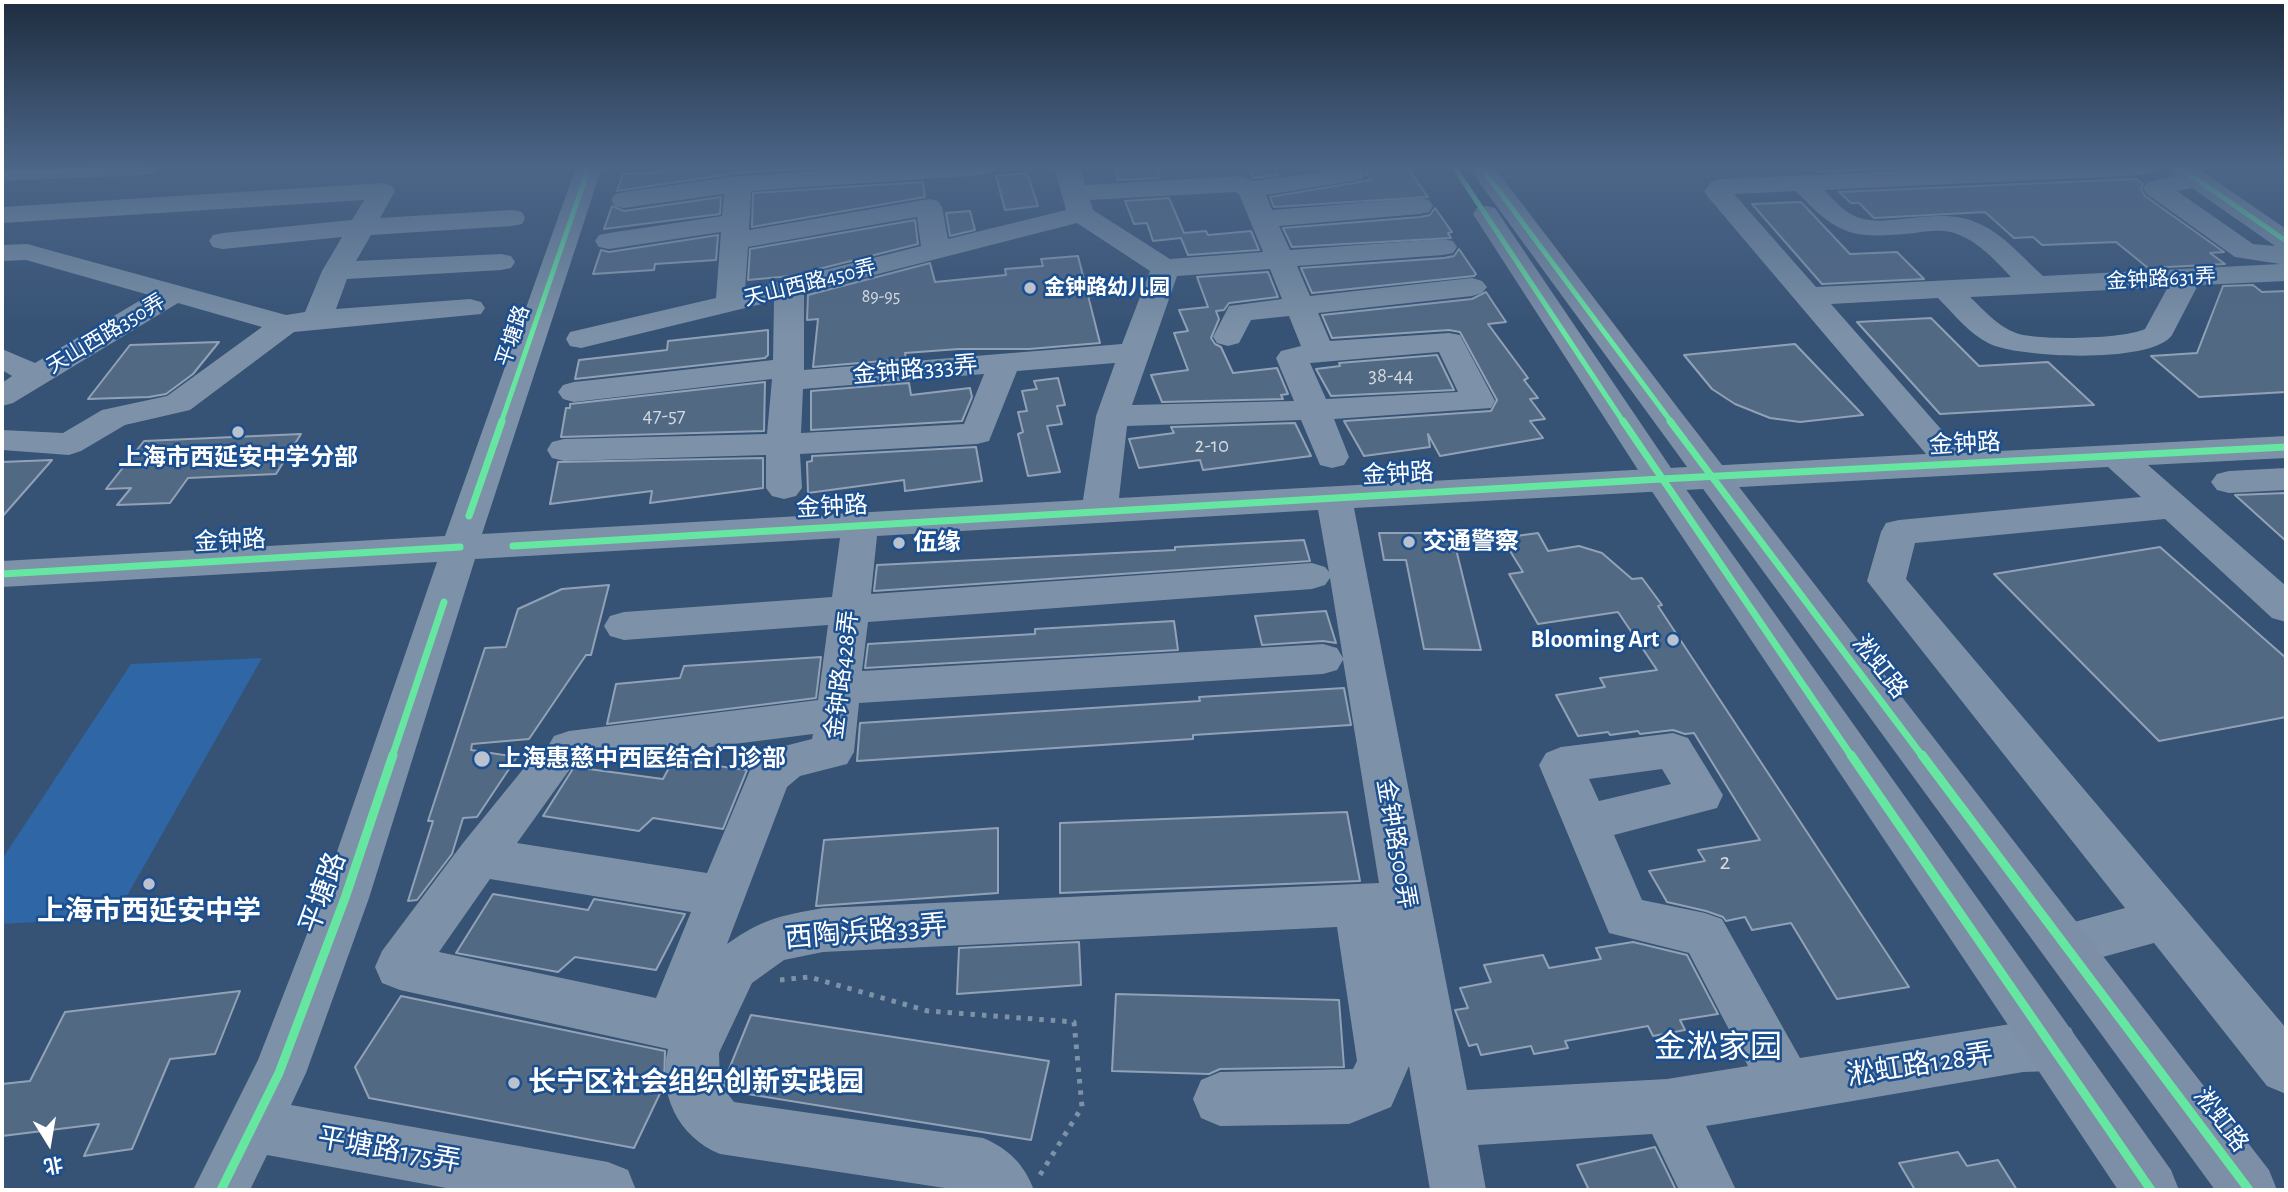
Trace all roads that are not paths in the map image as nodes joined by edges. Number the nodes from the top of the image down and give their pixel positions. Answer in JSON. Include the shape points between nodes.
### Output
{"nodes":[{"id":1,"x":58,"y":223,"type":"edge"},
{"id":2,"x":364,"y":223,"type":"edge"},
{"id":3,"x":435,"y":223,"type":"edge"},
{"id":4,"x":570,"y":223,"type":"edge"},
{"id":5,"x":736,"y":223,"type":"edge"},
{"id":6,"x":803,"y":223,"type":"edge"},
{"id":7,"x":931,"y":223,"type":"edge"},
{"id":8,"x":1001,"y":223,"type":"edge"},
{"id":9,"x":1111,"y":223,"type":"edge"},
{"id":10,"x":1264,"y":223,"type":"edge"},
{"id":11,"x":1491,"y":223,"type":"edge"},
{"id":12,"x":1522,"y":223,"type":"edge"},
{"id":13,"x":1744,"y":223,"type":"edge"},
{"id":14,"x":1847,"y":223,"type":"edge"},
{"id":15,"x":2205,"y":223,"type":"edge"},
{"id":16,"x":2244,"y":223,"type":"edge"},
{"id":17,"x":362,"y":227,"type":"junction"},
{"id":18,"x":735,"y":231,"type":"junction"},
{"id":19,"x":223,"y":241,"type":"dead end"},
{"id":20,"x":609,"y":241,"type":"dead end"},
{"id":21,"x":1443,"y":247,"type":"dead end"},
{"id":22,"x":2279,"y":250,"type":"edge"},
{"id":23,"x":936,"y":251,"type":"junction"},
{"id":24,"x":15,"y":253,"type":"edge"},
{"id":25,"x":1279,"y":260,"type":"junction"},
{"id":26,"x":501,"y":262,"type":"dead end"},
{"id":27,"x":1165,"y":268,"type":"junction"},
{"id":28,"x":336,"y":271,"type":"junction"},
{"id":29,"x":2286,"y":272,"type":"edge"},
{"id":30,"x":2188,"y":278,"type":"junction"},
{"id":31,"x":2036,"y":285,"type":"junction"},
{"id":32,"x":789,"y":288,"type":"junction"},
{"id":33,"x":1472,"y":288,"type":"dead end"},
{"id":34,"x":1946,"y":290,"type":"junction"},
{"id":35,"x":174,"y":293,"type":"junction"},
{"id":36,"x":1808,"y":296,"type":"junction"},
{"id":37,"x":730,"y":303,"type":"junction"},
{"id":38,"x":1298,"y":304,"type":"junction"},
{"id":39,"x":470,"y":308,"type":"dead end"},
{"id":40,"x":317,"y":319,"type":"junction"},
{"id":41,"x":285,"y":324,"type":"junction"},
{"id":42,"x":1228,"y":337,"type":"dead end"},
{"id":43,"x":581,"y":339,"type":"dead end"},
{"id":44,"x":1319,"y":351,"type":"junction"},
{"id":45,"x":1135,"y":352,"type":"junction"},
{"id":46,"x":2,"y":358,"type":"edge"},
{"id":47,"x":1004,"y":363,"type":"junction"},
{"id":48,"x":788,"y":374,"type":"junction"},
{"id":49,"x":36,"y":376,"type":"junction"},
{"id":50,"x":574,"y":392,"type":"dead end"},
{"id":51,"x":2,"y":397,"type":"edge"},
{"id":52,"x":1314,"y":410,"type":"junction"},
{"id":53,"x":1112,"y":416,"type":"junction"},
{"id":54,"x":2,"y":440,"type":"edge"},
{"id":55,"x":783,"y":444,"type":"junction"},
{"id":56,"x":2286,"y":447,"type":"edge"},
{"id":57,"x":564,"y":450,"type":"dead end"},
{"id":58,"x":2117,"y":456,"type":"junction"},
{"id":59,"x":1953,"y":464,"type":"junction"},
{"id":60,"x":1333,"y":477,"type":"junction"},
{"id":61,"x":1709,"y":477,"type":"junction"},
{"id":62,"x":1661,"y":479,"type":"junction"},
{"id":63,"x":2286,"y":479,"type":"edge"},
{"id":64,"x":2229,"y":482,"type":"dead end"},
{"id":65,"x":784,"y":488,"type":"dead end"},
{"id":66,"x":2173,"y":506,"type":"junction"},
{"id":67,"x":1099,"y":511,"type":"junction"},
{"id":68,"x":860,"y":525,"type":"junction"},
{"id":69,"x":460,"y":547,"type":"junction"},
{"id":70,"x":2,"y":574,"type":"edge"},
{"id":71,"x":1312,"y":576,"type":"dead end"},
{"id":72,"x":851,"y":608,"type":"junction"},
{"id":73,"x":2286,"y":608,"type":"edge"},
{"id":74,"x":624,"y":626,"type":"dead end"},
{"id":75,"x":1323,"y":659,"type":"dead end"},
{"id":76,"x":839,"y":701,"type":"junction"},
{"id":77,"x":1587,"y":824,"type":"dead end"},
{"id":78,"x":479,"y":858,"type":"junction"},
{"id":79,"x":721,"y":896,"type":"junction"},
{"id":80,"x":1382,"y":904,"type":"junction"},
{"id":81,"x":2164,"y":919,"type":"junction"},
{"id":82,"x":2066,"y":945,"type":"junction"},
{"id":83,"x":2053,"y":1046,"type":"junction"},
{"id":84,"x":2286,"y":1069,"type":"edge"},
{"id":85,"x":1787,"y":1086,"type":"junction"},
{"id":86,"x":1220,"y":1099,"type":"dead end"},
{"id":87,"x":1667,"y":1105,"type":"junction"},
{"id":88,"x":1445,"y":1117,"type":"junction"},
{"id":89,"x":253,"y":1125,"type":"junction"},
{"id":90,"x":1021,"y":1185,"type":"edge"},
{"id":91,"x":221,"y":1190,"type":"edge"},
{"id":92,"x":608,"y":1190,"type":"edge"},
{"id":93,"x":1458,"y":1190,"type":"edge"},
{"id":94,"x":1708,"y":1190,"type":"edge"},
{"id":95,"x":2151,"y":1190,"type":"edge"},
{"id":96,"x":2249,"y":1190,"type":"edge"}],
"edges":[{"from":1,"to":24,"type":"street","name":"天山西路350弄"},
{"from":2,"to":17,"type":"street"},
{"from":3,"to":17,"type":"street"},
{"from":4,"to":69,"type":"street","name":"平塘路"},
{"from":5,"to":18,"type":"street","name":"天山西路450弄"},
{"from":6,"to":18,"type":"street"},
{"from":7,"to":23,"type":"street"},
{"from":8,"to":23,"type":"street","name":"天山西路450弄"},
{"from":9,"to":27,"type":"street"},
{"from":10,"to":25,"type":"street"},
{"from":11,"to":62,"type":"main road"},
{"from":12,"to":61,"type":"main road","name":"淞虹路"},
{"from":13,"to":36,"type":"street"},
{"from":14,"to":31,"type":"street","via":[[1868,227],[1944,223],[1963,227],[1980,235]]},
{"from":15,"to":22,"type":"street","via":[[2245,251]]},
{"from":16,"to":22,"type":"street"},
{"from":17,"to":19,"type":"street"},
{"from":17,"to":28,"type":"street"},
{"from":18,"to":20,"type":"street"},
{"from":18,"to":37,"type":"street","name":"天山西路450弄"},
{"from":21,"to":25,"type":"street"},
{"from":23,"to":32,"type":"street","name":"天山西路450弄"},
{"from":24,"to":35,"type":"street","name":"天山西路350弄"},
{"from":25,"to":27,"type":"street"},
{"from":25,"to":38,"type":"street"},
{"from":26,"to":28,"type":"street"},
{"from":27,"to":45,"type":"street"},
{"from":28,"to":40,"type":"street"},
{"from":29,"to":30,"type":"street","name":"金钟路631弄"},
{"from":30,"to":31,"type":"street","name":"金钟路631弄"},
{"from":30,"to":34,"type":"street","via":[[2158,335],[2131,343],[2035,346],[2008,341],[1989,330]]},
{"from":31,"to":34,"type":"street","name":"金钟路631弄"},
{"from":32,"to":37,"type":"street","name":"天山西路450弄"},
{"from":32,"to":48,"type":"street"},
{"from":33,"to":38,"type":"street"},
{"from":34,"to":36,"type":"street","name":"金钟路631弄"},
{"from":35,"to":41,"type":"street","name":"天山西路350弄"},
{"from":35,"to":49,"type":"street","name":"天山西路350弄"},
{"from":36,"to":59,"type":"street"},
{"from":37,"to":43,"type":"street"},
{"from":38,"to":42,"type":"street","via":[[1240,312]]},
{"from":38,"to":44,"type":"street"},
{"from":39,"to":40,"type":"street","name":"天山西路350弄"},
{"from":40,"to":41,"type":"street","name":"天山西路350弄"},
{"from":41,"to":54,"type":"street","via":[[178,403],[114,416],[69,444]]},
{"from":44,"to":52,"type":"street","via":[[1292,358]]},
{"from":44,"to":52,"type":"street","via":[[1448,342],[1479,401]]},
{"from":45,"to":47,"type":"street","name":"金钟路333弄"},
{"from":45,"to":53,"type":"street"},
{"from":46,"to":49,"type":"street","name":"天山西路350弄"},
{"from":47,"to":48,"type":"street","name":"金钟路333弄"},
{"from":47,"to":55,"type":"street","via":[[977,434]]},
{"from":48,"to":50,"type":"street","name":"金钟路333弄"},
{"from":48,"to":55,"type":"street"},
{"from":49,"to":51,"type":"street"},
{"from":52,"to":53,"type":"street"},
{"from":52,"to":60,"type":"street","name":"金钟路500弄"},
{"from":53,"to":67,"type":"street"},
{"from":55,"to":57,"type":"street"},
{"from":55,"to":65,"type":"street"},
{"from":56,"to":58,"type":"street","name":"金钟路"},
{"from":58,"to":59,"type":"street","name":"金钟路"},
{"from":58,"to":66,"type":"street"},
{"from":59,"to":61,"type":"street","name":"金钟路"},
{"from":60,"to":62,"type":"street","name":"金钟路"},
{"from":60,"to":67,"type":"street","name":"金钟路"},
{"from":60,"to":80,"type":"street","name":"金钟路500弄"},
{"from":61,"to":62,"type":"street","name":"金钟路"},
{"from":61,"to":82,"type":"main road","name":"淞虹路"},
{"from":62,"to":83,"type":"main road"},
{"from":63,"to":64,"type":"street"},
{"from":66,"to":73,"type":"street"},
{"from":66,"to":81,"type":"street","via":[[1899,532],[1886,580]]},
{"from":67,"to":68,"type":"street","name":"金钟路"},
{"from":68,"to":69,"type":"street","name":"金钟路"},
{"from":68,"to":72,"type":"street","name":"金钟路428弄"},
{"from":69,"to":70,"type":"street","name":"金钟路"},
{"from":69,"to":89,"type":"street","name":"平塘路","via":[[345,898],[279,1073]]},
{"from":71,"to":72,"type":"street"},
{"from":72,"to":74,"type":"street"},
{"from":72,"to":76,"type":"street","name":"金钟路428弄"},
{"from":75,"to":76,"type":"street"},
{"from":76,"to":78,"type":"street","via":[[558,759]]},
{"from":76,"to":79,"type":"street","name":"金钟路428弄","via":[[832,752],[788,761],[769,776]]},
{"from":77,"to":85,"type":"street","via":[[1626,918],[1705,935]]},
{"from":78,"to":79,"type":"street"},
{"from":78,"to":79,"type":"street","via":[[400,967],[670,1025]]},
{"from":80,"to":86,"type":"street","via":[[1384,1063],[1371,1088],[1349,1097]]},
{"from":80,"to":88,"type":"street","name":"金钟路500弄"},
{"from":80,"to":90,"type":"street","name":"西陶浜路33弄","via":[[822,930],[772,940],[734,967],[693,1052],[693,1094],[720,1127],[983,1166]]},
{"from":81,"to":82,"type":"street"},
{"from":81,"to":84,"type":"street"},
{"from":82,"to":96,"type":"main road","name":"淞虹路"},
{"from":83,"to":85,"type":"street","name":"淞虹路128弄"},
{"from":83,"to":95,"type":"main road"},
{"from":85,"to":87,"type":"street","name":"淞虹路128弄"},
{"from":87,"to":88,"type":"street","name":"淞虹路128弄","via":[[1492,1118]]},
{"from":87,"to":94,"type":"street"},
{"from":88,"to":93,"type":"street","name":"金钟路500弄"},
{"from":89,"to":91,"type":"street","name":"平塘路"},
{"from":89,"to":92,"type":"street","name":"平塘路175弄"}]}
